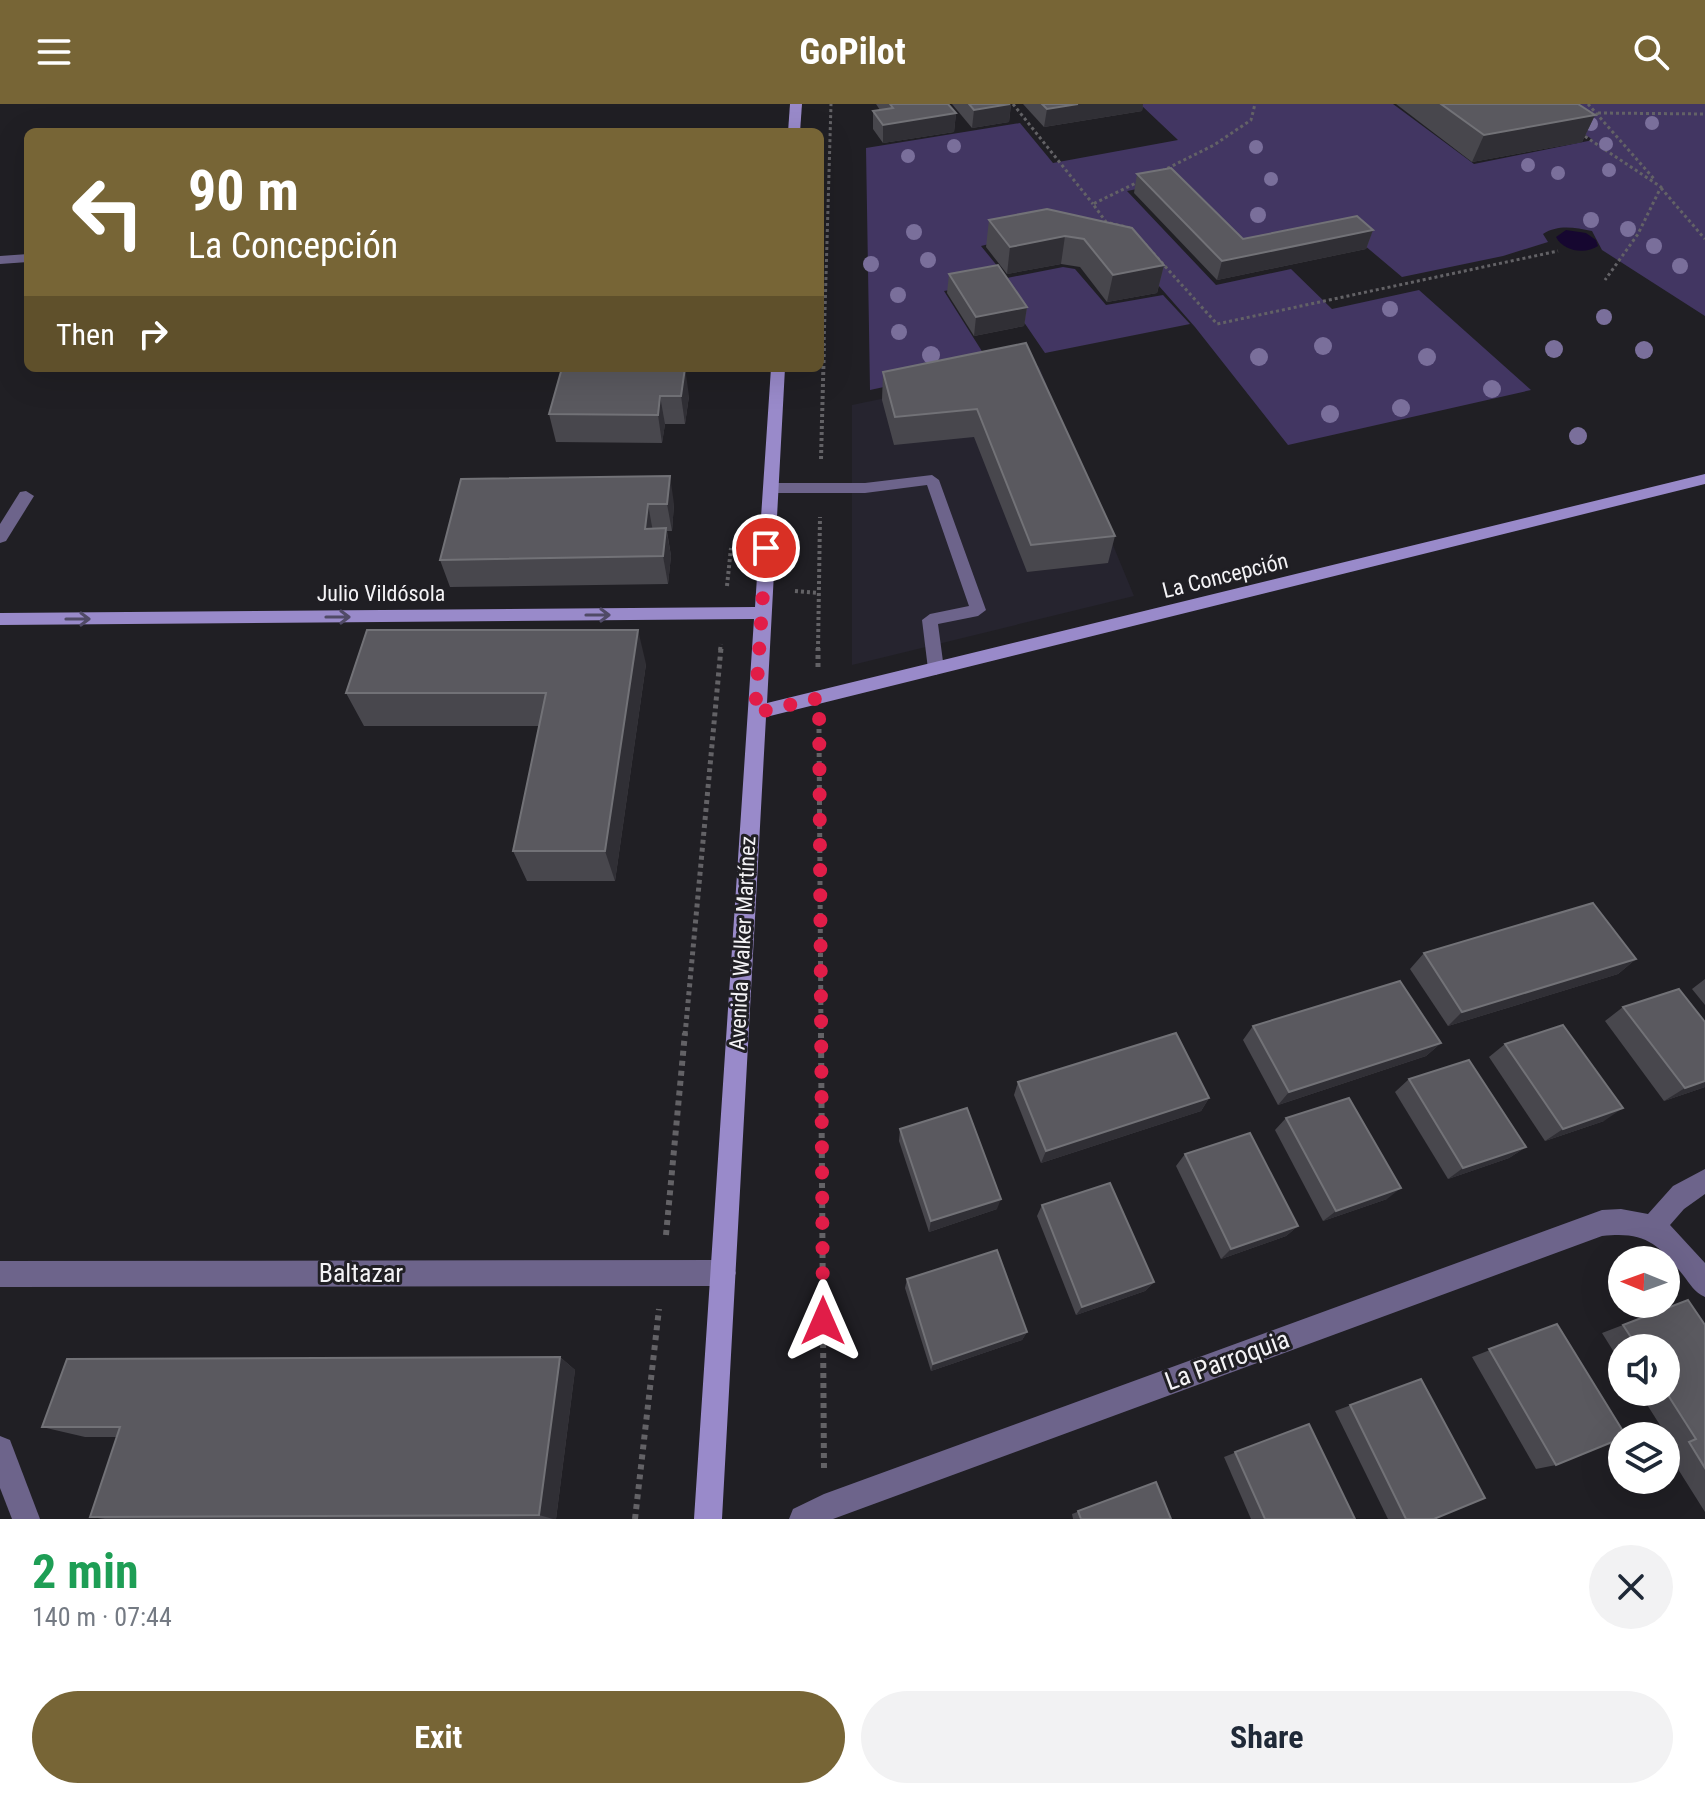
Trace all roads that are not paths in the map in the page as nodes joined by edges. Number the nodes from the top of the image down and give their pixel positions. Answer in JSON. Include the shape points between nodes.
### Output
{"nodes":[{"id":1,"x":796,"y":104,"type":"edge"},
{"id":2,"x":794,"y":128,"type":"edge"},
{"id":3,"x":24,"y":258,"type":"edge"},
{"id":4,"x":0,"y":260,"type":"edge"},
{"id":5,"x":778,"y":372,"type":"edge"},
{"id":6,"x":1705,"y":479,"type":"edge"},
{"id":7,"x":770,"y":488,"type":"junction"},
{"id":8,"x":26,"y":496,"type":"dead end"},
{"id":9,"x":0,"y":537,"type":"edge"},
{"id":10,"x":762,"y":613,"type":"junction"},
{"id":11,"x":0,"y":619,"type":"edge"},
{"id":12,"x":936,"y":669,"type":"junction"},
{"id":13,"x":755,"y":713,"type":"junction"},
{"id":14,"x":1705,"y":1181,"type":"edge"},
{"id":15,"x":1653,"y":1228,"type":"junction"},
{"id":16,"x":723,"y":1273,"type":"junction"},
{"id":17,"x":0,"y":1274,"type":"edge"},
{"id":18,"x":1705,"y":1284,"type":"edge"},
{"id":19,"x":0,"y":1450,"type":"edge"},
{"id":20,"x":814,"y":1514,"type":"edge"},
{"id":21,"x":26,"y":1519,"type":"edge"},
{"id":22,"x":708,"y":1519,"type":"edge"}],
"edges":[{"from":1,"to":2,"type":"street"},
{"from":3,"to":4,"type":"street"},
{"from":5,"to":7,"type":"street","name":"Avenida Walker Martínez"},
{"from":6,"to":12,"type":"street","name":"La Concepción"},
{"from":7,"to":10,"type":"street","name":"Avenida Walker Martínez"},
{"from":7,"to":12,"type":"lane","via":[[865,488],[932,480],[978,610],[930,620]]},
{"from":8,"to":9,"type":"street"},
{"from":11,"to":10,"type":"street","name":"Julio Vildósola","one_way":true},
{"from":10,"to":13,"type":"street","name":"Avenida Walker Martínez"},
{"from":12,"to":13,"type":"street","name":"La Concepción"},
{"from":13,"to":16,"type":"street","name":"Avenida Walker Martínez"},
{"from":14,"to":15,"type":"street","via":[[1688,1188]]},
{"from":15,"to":18,"type":"street","via":[[1673,1242]]},
{"from":15,"to":20,"type":"street","name":"La Parroquia","via":[[1619,1220],[1602,1223]]},
{"from":16,"to":17,"type":"street","name":"Baltazar"},
{"from":16,"to":22,"type":"street","name":"Avenida Walker Martínez"},
{"from":19,"to":21,"type":"street"}]}
